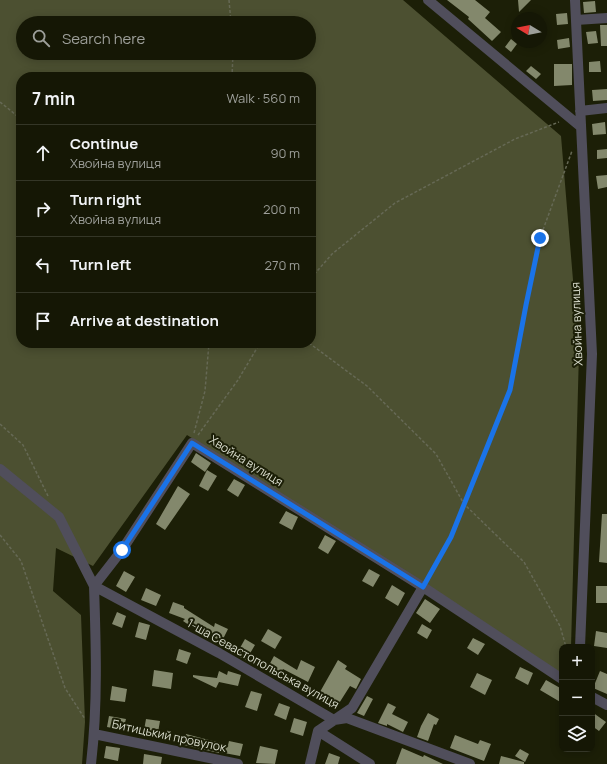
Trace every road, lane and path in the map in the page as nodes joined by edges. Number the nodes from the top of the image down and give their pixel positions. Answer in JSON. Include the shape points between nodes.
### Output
{"nodes":[{"id":1,"x":230,"y":0,"type":"edge"},
{"id":2,"x":428,"y":0,"type":"edge"},
{"id":3,"x":575,"y":0,"type":"edge"},
{"id":4,"x":231,"y":16,"type":"edge"},
{"id":5,"x":607,"y":18,"type":"edge"},
{"id":6,"x":576,"y":20,"type":"junction"},
{"id":7,"x":233,"y":60,"type":"edge"},
{"id":8,"x":232,"y":72,"type":"edge"},
{"id":9,"x":0,"y":102,"type":"edge"},
{"id":10,"x":607,"y":108,"type":"edge"},
{"id":11,"x":580,"y":111,"type":"junction"},
{"id":12,"x":16,"y":115,"type":"edge"},
{"id":13,"x":570,"y":117,"type":"junction"},
{"id":14,"x":581,"y":127,"type":"junction"},
{"id":15,"x":573,"y":149,"type":"dead end"},
{"id":16,"x":316,"y":272,"type":"edge"},
{"id":17,"x":209,"y":348,"type":"edge"},
{"id":18,"x":257,"y":348,"type":"edge"},
{"id":19,"x":316,"y":348,"type":"edge"},
{"id":20,"x":0,"y":424,"type":"edge"},
{"id":21,"x":192,"y":443,"type":"junction"},
{"id":22,"x":0,"y":469,"type":"edge"},
{"id":23,"x":49,"y":497,"type":"dead end"},
{"id":24,"x":464,"y":504,"type":"junction"},
{"id":25,"x":0,"y":535,"type":"edge"},
{"id":26,"x":94,"y":586,"type":"junction"},
{"id":27,"x":423,"y":587,"type":"junction"},
{"id":28,"x":565,"y":644,"type":"edge"},
{"id":29,"x":580,"y":644,"type":"edge"},
{"id":30,"x":559,"y":677,"type":"edge"},
{"id":31,"x":595,"y":699,"type":"edge"},
{"id":32,"x":607,"y":705,"type":"edge"},
{"id":33,"x":334,"y":720,"type":"junction"},
{"id":34,"x":86,"y":721,"type":"dead end"},
{"id":35,"x":318,"y":731,"type":"junction"},
{"id":36,"x":94,"y":734,"type":"junction"},
{"id":37,"x":91,"y":764,"type":"edge"},
{"id":38,"x":238,"y":764,"type":"edge"},
{"id":39,"x":310,"y":764,"type":"edge"},
{"id":40,"x":370,"y":764,"type":"edge"},
{"id":41,"x":470,"y":764,"type":"edge"}],
"edges":[{"from":1,"to":4,"type":"path"},
{"from":2,"to":13,"type":"street"},
{"from":3,"to":6,"type":"street","name":"Хвойна вулиця"},
{"from":5,"to":6,"type":"street"},
{"from":6,"to":11,"type":"street","name":"Хвойна вулиця"},
{"from":7,"to":8,"type":"path"},
{"from":9,"to":12,"type":"path"},
{"from":10,"to":11,"type":"street"},
{"from":11,"to":14,"type":"street","name":"Хвойна вулиця"},
{"from":13,"to":14,"type":"street"},
{"from":13,"to":16,"type":"path","via":[[515,139],[395,203],[332,254]]},
{"from":14,"to":29,"type":"street","name":"Хвойна вулиця","via":[[592,354]]},
{"from":15,"to":24,"type":"path","via":[[540,238],[510,390]]},
{"from":17,"to":21,"type":"path","via":[[205,390]]},
{"from":18,"to":21,"type":"path","via":[[238,380]]},
{"from":19,"to":24,"type":"path","via":[[367,386],[436,454]]},
{"from":20,"to":23,"type":"path","via":[[23,445]]},
{"from":21,"to":26,"type":"street","name":"Хвойна вулиця","via":[[122,550]]},
{"from":21,"to":27,"type":"street","name":"Хвойна вулиця"},
{"from":22,"to":26,"type":"street","via":[[59,517]]},
{"from":24,"to":27,"type":"path","via":[[451,537]]},
{"from":24,"to":28,"type":"path","via":[[524,562],[560,626]]},
{"from":25,"to":34,"type":"path","via":[[21,561],[65,688]]},
{"from":26,"to":33,"type":"street","name":"1-ша Севастопольська вулиця","via":[[219,653]]},
{"from":26,"to":36,"type":"street"},
{"from":27,"to":30,"type":"street","name":"Хвойна вулиця"},
{"from":27,"to":33,"type":"street","via":[[352,708]]},
{"from":31,"to":32,"type":"street"},
{"from":33,"to":35,"type":"street"},
{"from":33,"to":41,"type":"street","name":"1-ша Севастопольська вулиця","via":[[347,718]]},
{"from":35,"to":39,"type":"street"},
{"from":35,"to":40,"type":"street"},
{"from":36,"to":37,"type":"street"},
{"from":36,"to":38,"type":"street","name":"Битицький провулок"}]}
